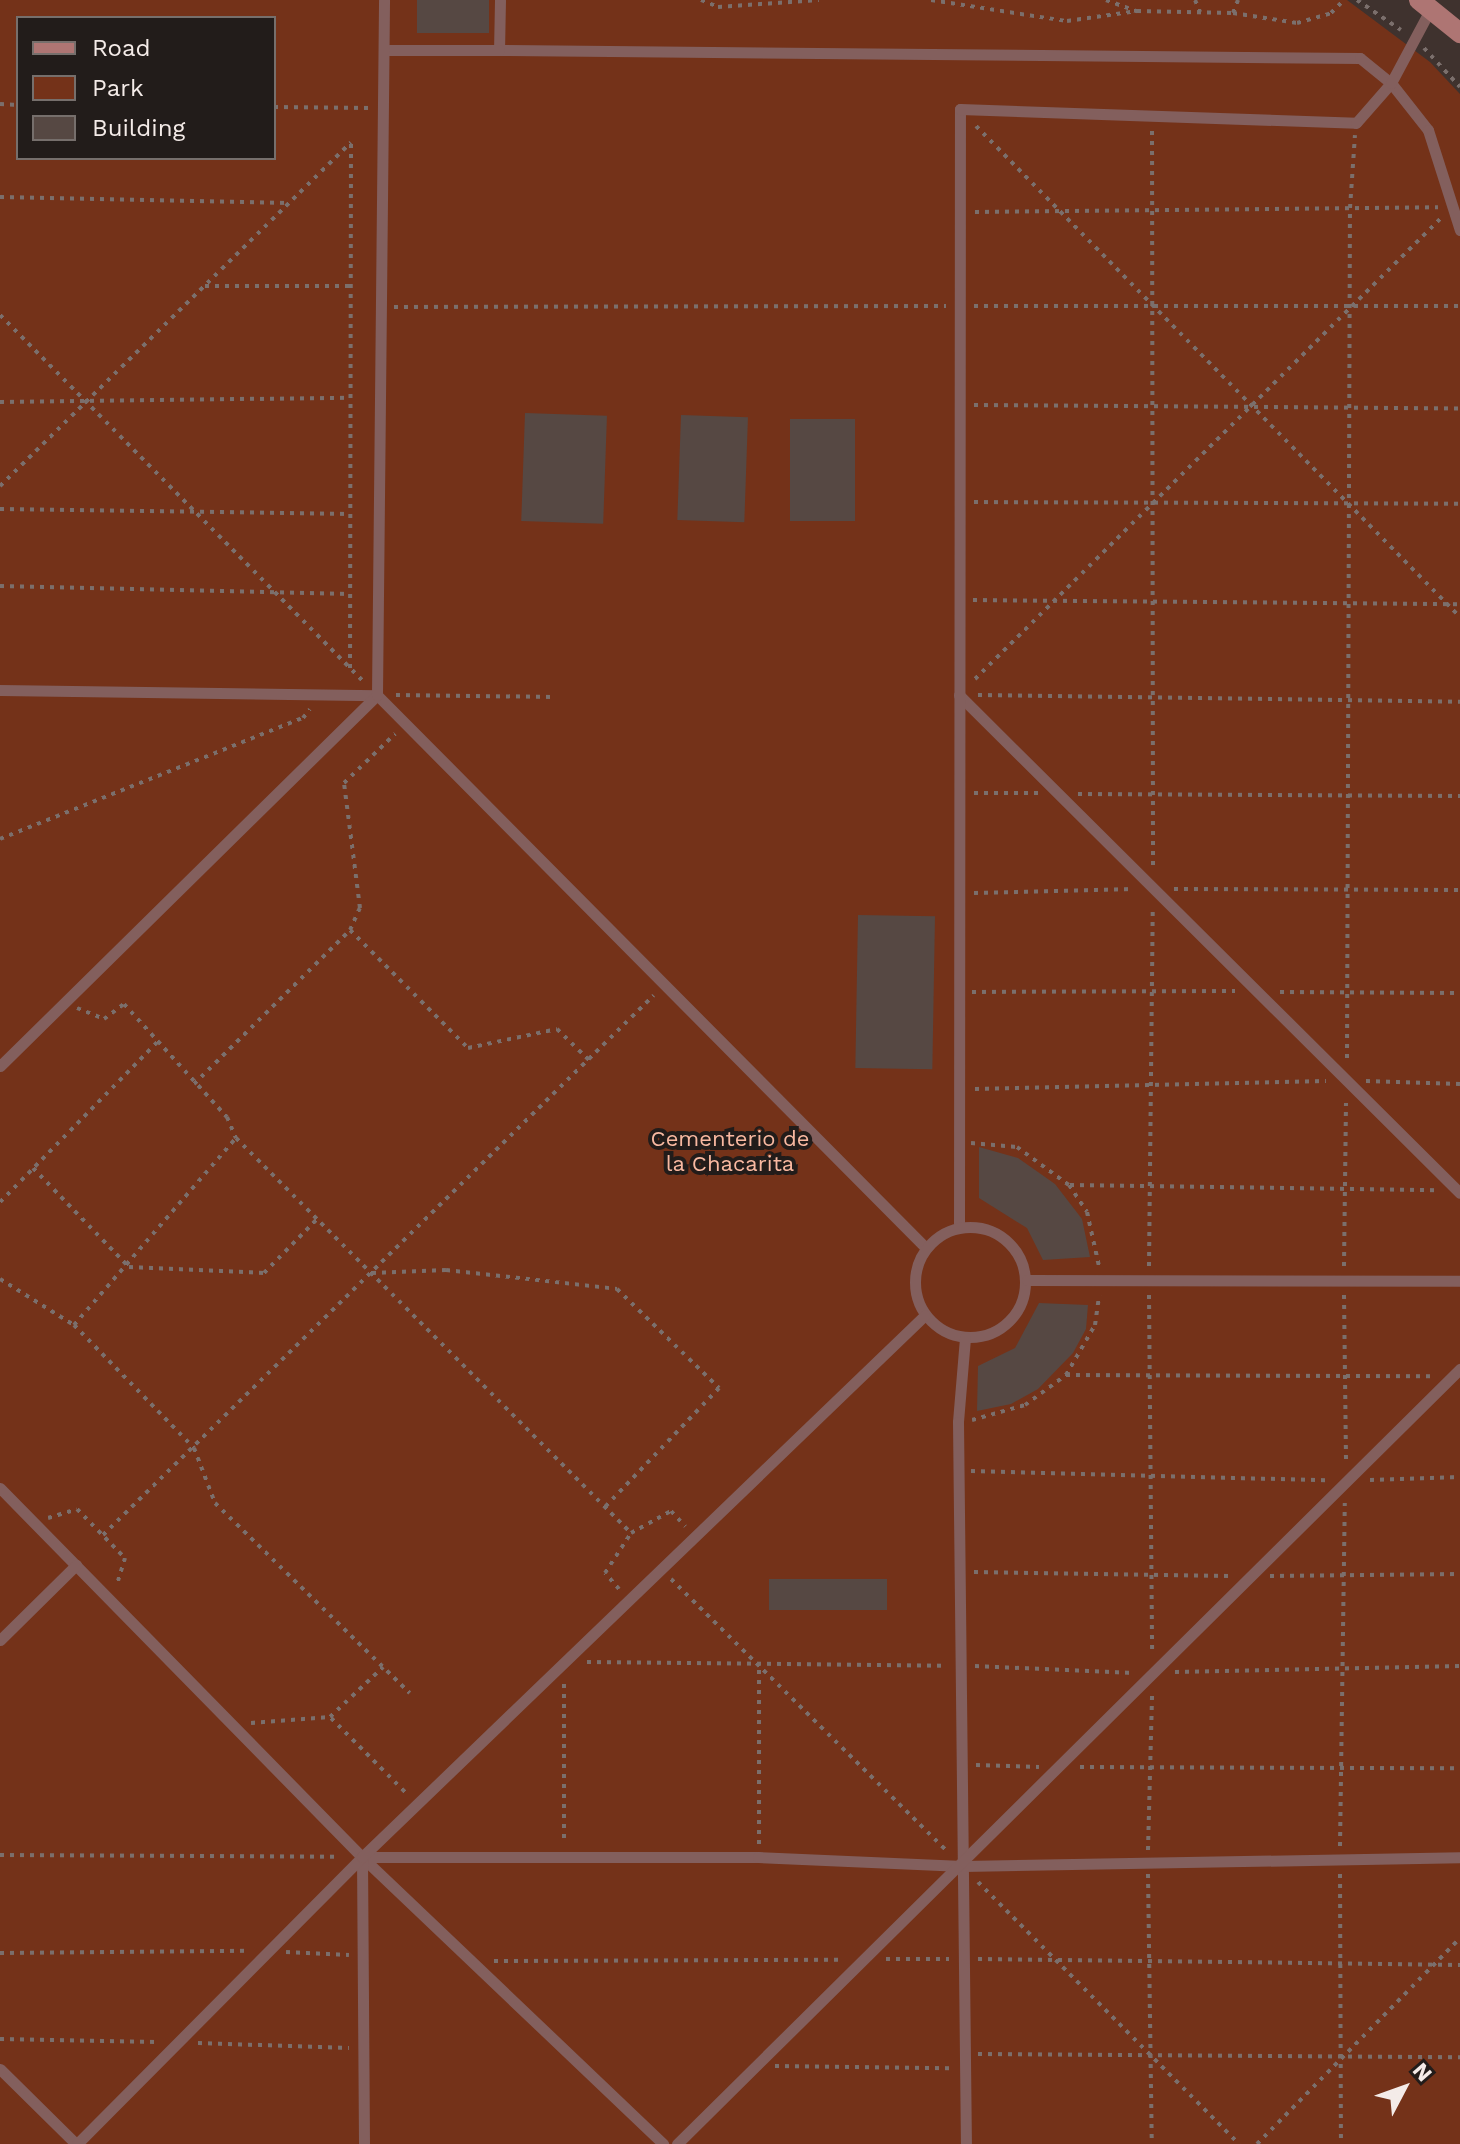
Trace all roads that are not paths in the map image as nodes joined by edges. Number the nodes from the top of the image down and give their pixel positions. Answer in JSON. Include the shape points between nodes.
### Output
{"nodes":[{"id":1,"x":384,"y":0,"type":"edge"},
{"id":2,"x":500,"y":0,"type":"edge"},
{"id":3,"x":1429,"y":3,"type":"edge"},
{"id":4,"x":1460,"y":33,"type":"edge"},
{"id":5,"x":385,"y":50,"type":"junction"},
{"id":6,"x":499,"y":50,"type":"junction"},
{"id":7,"x":1391,"y":83,"type":"junction"},
{"id":8,"x":1460,"y":230,"type":"edge"},
{"id":9,"x":0,"y":690,"type":"edge"},
{"id":10,"x":377,"y":695,"type":"junction"},
{"id":11,"x":959,"y":695,"type":"junction"},
{"id":12,"x":0,"y":1066,"type":"edge"},
{"id":13,"x":1459,"y":1192,"type":"edge"},
{"id":14,"x":959,"y":1226,"type":"junction"},
{"id":15,"x":925,"y":1247,"type":"junction"},
{"id":16,"x":1027,"y":1280,"type":"junction"},
{"id":17,"x":1460,"y":1281,"type":"edge"},
{"id":18,"x":925,"y":1315,"type":"junction"},
{"id":19,"x":965,"y":1338,"type":"junction"},
{"id":20,"x":1456,"y":1372,"type":"edge"},
{"id":21,"x":0,"y":1488,"type":"edge"},
{"id":22,"x":76,"y":1565,"type":"junction"},
{"id":23,"x":0,"y":1640,"type":"edge"},
{"id":24,"x":362,"y":1857,"type":"junction"},
{"id":25,"x":1460,"y":1857,"type":"edge"},
{"id":26,"x":963,"y":1866,"type":"junction"},
{"id":27,"x":0,"y":2069,"type":"edge"},
{"id":28,"x":77,"y":2144,"type":"edge"},
{"id":29,"x":364,"y":2144,"type":"edge"},
{"id":30,"x":663,"y":2144,"type":"edge"},
{"id":31,"x":677,"y":2144,"type":"edge"},
{"id":32,"x":966,"y":2144,"type":"edge"}],
"edges":[{"from":1,"to":5,"type":"lane"},
{"from":2,"to":6,"type":"lane"},
{"from":3,"to":4,"type":"main road"},
{"from":3,"to":7,"type":"lane"},
{"from":5,"to":6,"type":"lane"},
{"from":5,"to":10,"type":"lane"},
{"from":6,"to":7,"type":"lane","via":[[1360,58]]},
{"from":7,"to":8,"type":"lane","via":[[1428,130]]},
{"from":7,"to":11,"type":"lane","via":[[1356,123],[960,109]]},
{"from":9,"to":10,"type":"lane"},
{"from":10,"to":12,"type":"lane"},
{"from":10,"to":15,"type":"lane","via":[[662,988]]},
{"from":11,"to":13,"type":"lane"},
{"from":11,"to":14,"type":"lane"},
{"from":14,"to":15,"type":"lane"},
{"from":14,"to":16,"type":"lane","via":[[991,1229],[1017,1249]]},
{"from":15,"to":18,"type":"lane","via":[[913,1281]]},
{"from":16,"to":17,"type":"lane"},
{"from":16,"to":19,"type":"lane","via":[[1019,1311],[996,1332]]},
{"from":18,"to":19,"type":"lane","via":[[943,1331]]},
{"from":18,"to":24,"type":"lane"},
{"from":19,"to":26,"type":"lane","via":[[958,1471]]},
{"from":20,"to":26,"type":"lane"},
{"from":21,"to":22,"type":"lane"},
{"from":22,"to":23,"type":"lane"},
{"from":22,"to":24,"type":"lane"},
{"from":24,"to":26,"type":"lane","via":[[758,1857]]},
{"from":24,"to":28,"type":"lane"},
{"from":24,"to":29,"type":"lane"},
{"from":24,"to":30,"type":"lane"},
{"from":25,"to":26,"type":"lane"},
{"from":26,"to":31,"type":"lane"},
{"from":26,"to":32,"type":"lane"},
{"from":27,"to":28,"type":"lane"}]}
